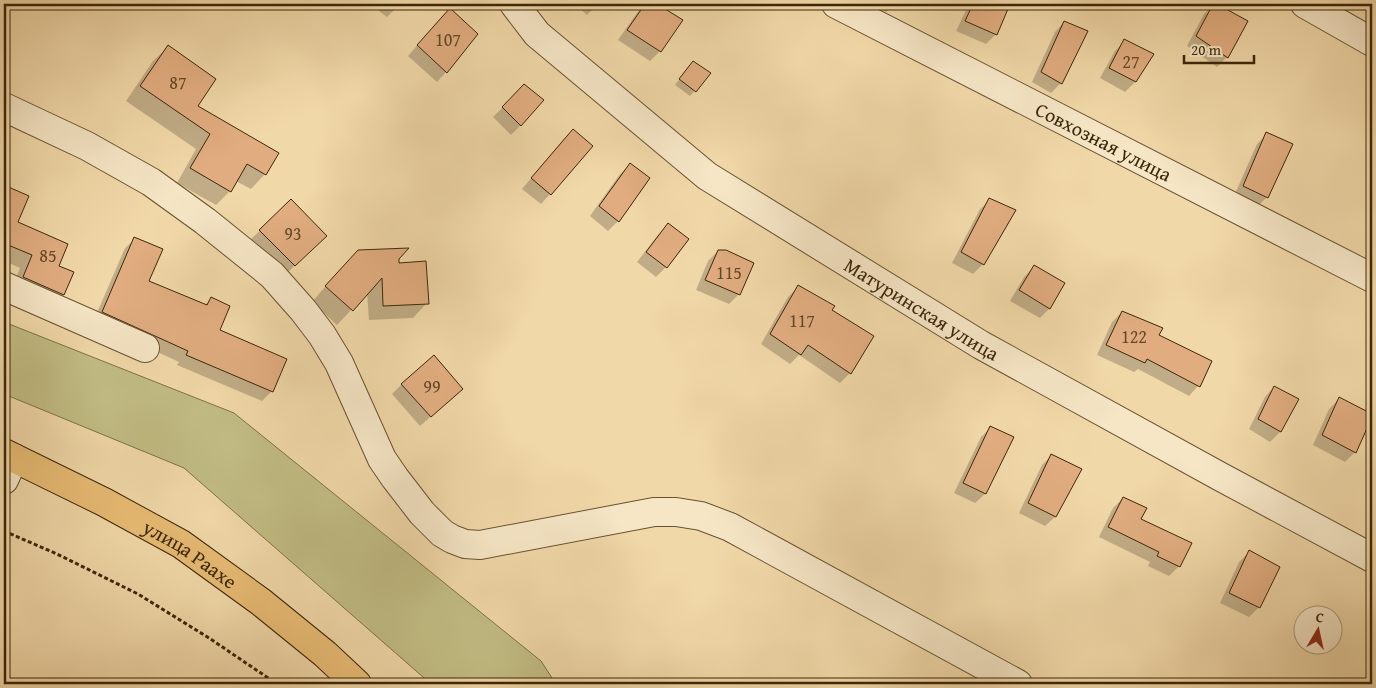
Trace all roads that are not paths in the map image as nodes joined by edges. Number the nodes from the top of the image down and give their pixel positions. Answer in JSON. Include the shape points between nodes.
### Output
{"nodes":[{"id":1,"x":514,"y":4,"type":"edge"},
{"id":2,"x":836,"y":4,"type":"edge"},
{"id":3,"x":1305,"y":4,"type":"edge"},
{"id":4,"x":1372,"y":42,"type":"edge"},
{"id":5,"x":4,"y":107,"type":"edge"},
{"id":6,"x":1372,"y":278,"type":"edge"},
{"id":7,"x":4,"y":286,"type":"edge"},
{"id":8,"x":145,"y":348,"type":"dead end"},
{"id":9,"x":7,"y":464,"type":"edge"},
{"id":10,"x":1372,"y":558,"type":"edge"},
{"id":11,"x":357,"y":684,"type":"edge"},
{"id":12,"x":1018,"y":684,"type":"edge"}],
"edges":[{"from":1,"to":10,"type":"street","name":"Матуринская улица","via":[[537,34],[707,176],[981,345]]},
{"from":2,"to":6,"type":"street","name":"Совхозная улица"},
{"from":3,"to":4,"type":"street"},
{"from":5,"to":12,"type":"street","via":[[87,146],[151,182],[272,275],[303,310],[339,363],[388,470],[422,513],[452,539],[480,545],[654,512],[701,516],[730,527]]},
{"from":7,"to":8,"type":"street"},
{"from":9,"to":11,"type":"main road","name":"улица Раахе","via":[[104,502],[181,544],[261,602]]}]}
